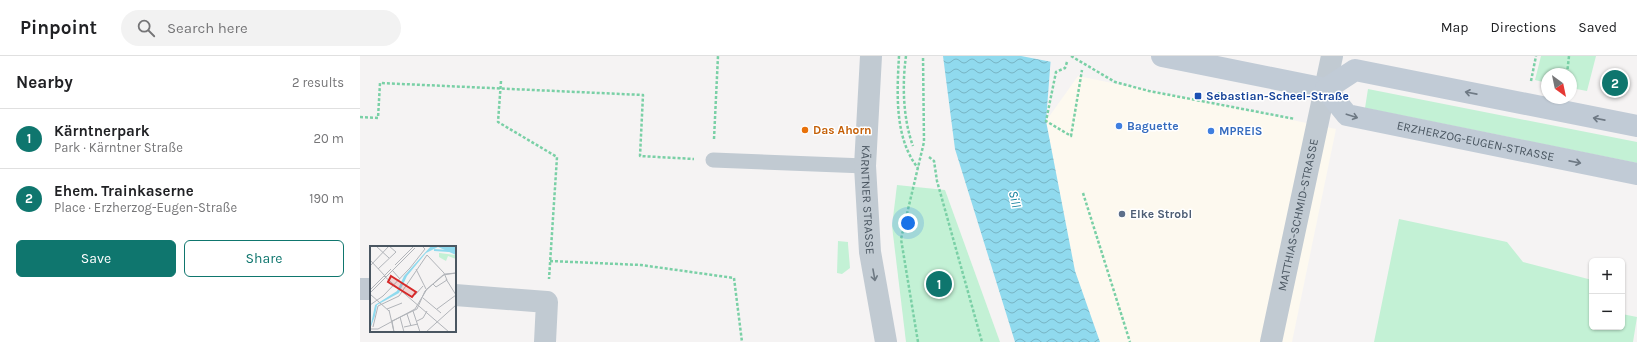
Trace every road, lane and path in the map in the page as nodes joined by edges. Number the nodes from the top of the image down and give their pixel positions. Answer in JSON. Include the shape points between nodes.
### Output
{"nodes":[{"id":1,"x":718,"y":56,"type":"edge"},
{"id":2,"x":871,"y":56,"type":"edge"},
{"id":3,"x":899,"y":56,"type":"edge"},
{"id":4,"x":906,"y":56,"type":"edge"},
{"id":5,"x":923,"y":56,"type":"edge"},
{"id":6,"x":1071,"y":56,"type":"edge"},
{"id":7,"x":1162,"y":56,"type":"edge"},
{"id":8,"x":1332,"y":56,"type":"edge"},
{"id":9,"x":1536,"y":56,"type":"edge"},
{"id":10,"x":1569,"y":56,"type":"edge"},
{"id":11,"x":1067,"y":62,"type":"dead end"},
{"id":12,"x":1534,"y":64,"type":"dead end"},
{"id":13,"x":1568,"y":68,"type":"edge"},
{"id":14,"x":1082,"y":70,"type":"dead end"},
{"id":15,"x":501,"y":81,"type":"dead end"},
{"id":16,"x":500,"y":88,"type":"junction"},
{"id":17,"x":1326,"y":89,"type":"junction"},
{"id":18,"x":1219,"y":92,"type":"dead end"},
{"id":19,"x":1217,"y":100,"type":"dead end"},
{"id":20,"x":1216,"y":104,"type":"dead end"},
{"id":21,"x":1215,"y":108,"type":"dead end"},
{"id":22,"x":360,"y":117,"type":"edge"},
{"id":23,"x":1318,"y":123,"type":"junction"},
{"id":24,"x":1637,"y":126,"type":"edge"},
{"id":25,"x":913,"y":146,"type":"dead end"},
{"id":26,"x":928,"y":157,"type":"dead end"},
{"id":27,"x":713,"y":160,"type":"junction"},
{"id":28,"x":865,"y":166,"type":"junction"},
{"id":29,"x":918,"y":168,"type":"junction"},
{"id":30,"x":1637,"y":174,"type":"edge"},
{"id":31,"x":1083,"y":192,"type":"dead end"},
{"id":32,"x":550,"y":261,"type":"junction"},
{"id":33,"x":360,"y":288,"type":"edge"},
{"id":34,"x":370,"y":289,"type":"edge"},
{"id":35,"x":456,"y":295,"type":"edge"},
{"id":36,"x":547,"y":302,"type":"junction"},
{"id":37,"x":544,"y":342,"type":"edge"},
{"id":38,"x":742,"y":342,"type":"edge"},
{"id":39,"x":886,"y":342,"type":"edge"},
{"id":40,"x":918,"y":342,"type":"edge"},
{"id":41,"x":982,"y":342,"type":"edge"},
{"id":42,"x":1130,"y":342,"type":"edge"},
{"id":43,"x":1271,"y":342,"type":"edge"}],
"edges":[{"from":1,"to":27,"type":"path"},
{"from":2,"to":28,"type":"street","name":"KÄRNTNER STRASSE"},
{"from":3,"to":29,"type":"path","via":[[899,112],[905,144],[910,158]]},
{"from":4,"to":25,"type":"path","via":[[905,105]]},
{"from":5,"to":29,"type":"path","via":[[924,142]]},
{"from":6,"to":23,"type":"path","via":[[1116,82],[1149,91]]},
{"from":7,"to":17,"type":"street"},
{"from":8,"to":17,"type":"street"},
{"from":9,"to":12,"type":"path"},
{"from":10,"to":13,"type":"path"},
{"from":11,"to":14,"type":"path","via":[[1065,68],[1056,72],[1046,121],[1071,136]]},
{"from":15,"to":16,"type":"path"},
{"from":16,"to":22,"type":"path","via":[[380,83],[378,118]]},
{"from":16,"to":27,"type":"path","via":[[643,95],[640,156]]},
{"from":16,"to":32,"type":"path","via":[[498,122],[557,157]]},
{"from":17,"to":23,"type":"street","name":"MATTHIAS-SCHMID-STRASSE"},
{"from":24,"to":17,"type":"street","one_way":true,"via":[[1355,70]]},
{"from":17,"to":30,"type":"street","name":"ERZHERZOG-EUGEN-STRASSE","one_way":true,"via":[[1347,116]]},
{"from":18,"to":19,"type":"path"},
{"from":20,"to":21,"type":"path"},
{"from":23,"to":43,"type":"street","name":"MATTHIAS-SCHMID-STRASSE"},
{"from":26,"to":41,"type":"path","via":[[934,161],[937,181]]},
{"from":27,"to":28,"type":"lane"},
{"from":28,"to":39,"type":"street","name":"KÄRNTNER STRASSE","one_way":true,"via":[[870,252]]},
{"from":29,"to":40,"type":"path","via":[[901,239]]},
{"from":31,"to":42,"type":"path"},
{"from":32,"to":36,"type":"path"},
{"from":32,"to":38,"type":"path","via":[[641,265],[734,278]]},
{"from":33,"to":34,"type":"street"},
{"from":35,"to":36,"type":"street"},
{"from":36,"to":37,"type":"street"}]}
